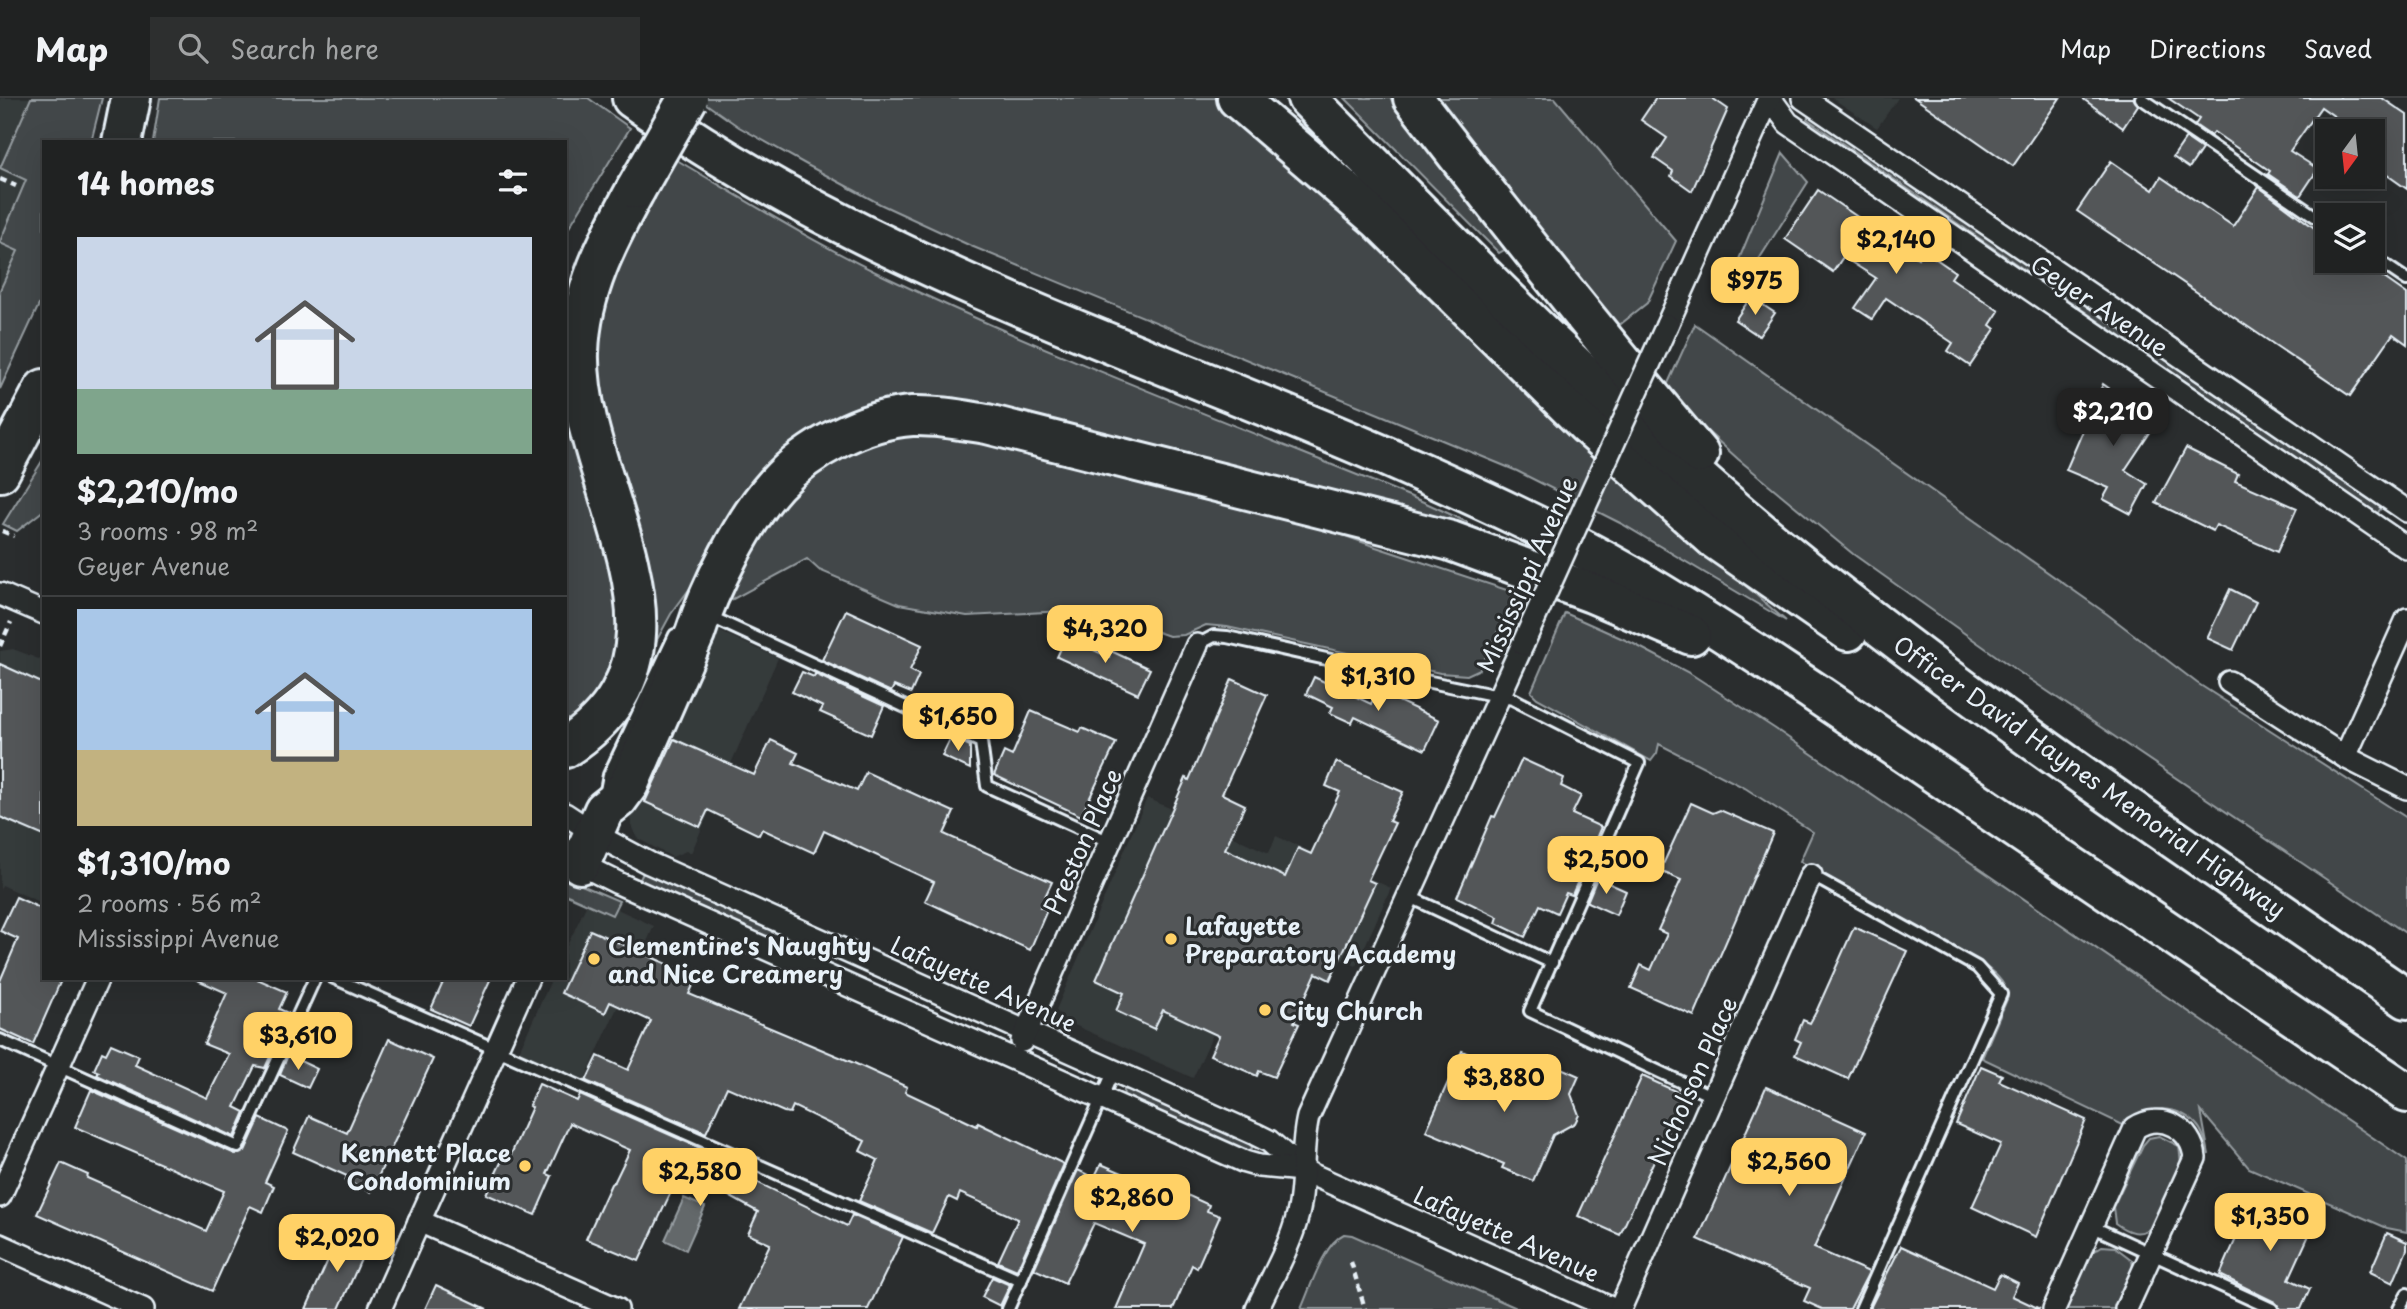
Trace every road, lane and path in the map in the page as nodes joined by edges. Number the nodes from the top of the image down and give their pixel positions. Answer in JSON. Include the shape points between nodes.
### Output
{"nodes":[{"id":1,"x":131,"y":98,"type":"edge"},
{"id":2,"x":632,"y":98,"type":"edge"},
{"id":3,"x":666,"y":98,"type":"edge"},
{"id":4,"x":688,"y":98,"type":"edge"},
{"id":5,"x":1237,"y":98,"type":"edge"},
{"id":6,"x":1307,"y":98,"type":"edge"},
{"id":7,"x":1413,"y":98,"type":"edge"},
{"id":8,"x":1769,"y":98,"type":"edge"},
{"id":9,"x":1803,"y":98,"type":"edge"},
{"id":10,"x":2141,"y":98,"type":"edge"},
{"id":11,"x":122,"y":140,"type":"edge"},
{"id":12,"x":738,"y":167,"type":"junction"},
{"id":13,"x":0,"y":179,"type":"edge"},
{"id":14,"x":16,"y":186,"type":"dead end"},
{"id":15,"x":2315,"y":216,"type":"edge"},
{"id":16,"x":2385,"y":265,"type":"edge"},
{"id":17,"x":2407,"y":280,"type":"edge"},
{"id":18,"x":39,"y":399,"type":"edge"},
{"id":19,"x":0,"y":444,"type":"edge"},
{"id":20,"x":0,"y":472,"type":"edge"},
{"id":21,"x":2407,"y":512,"type":"edge"},
{"id":22,"x":2,"y":531,"type":"dead end"},
{"id":23,"x":13,"y":536,"type":"dead end"},
{"id":24,"x":1778,"y":546,"type":"junction"},
{"id":25,"x":2407,"y":548,"type":"edge"},
{"id":26,"x":0,"y":594,"type":"edge"},
{"id":27,"x":42,"y":611,"type":"edge"},
{"id":28,"x":2407,"y":619,"type":"edge"},
{"id":29,"x":689,"y":621,"type":"junction"},
{"id":30,"x":1197,"y":645,"type":"joint"},
{"id":31,"x":1377,"y":670,"type":"dead end"},
{"id":32,"x":1406,"y":677,"type":"dead end"},
{"id":33,"x":2229,"y":682,"type":"dead end"},
{"id":34,"x":1816,"y":693,"type":"junction"},
{"id":35,"x":1499,"y":696,"type":"junction"},
{"id":36,"x":567,"y":747,"type":"edge"},
{"id":37,"x":2345,"y":757,"type":"junction"},
{"id":38,"x":2065,"y":765,"type":"junction"},
{"id":39,"x":2407,"y":788,"type":"edge"},
{"id":40,"x":582,"y":835,"type":"edge"},
{"id":41,"x":1110,"y":842,"type":"junction"},
{"id":42,"x":1811,"y":875,"type":"joint"},
{"id":43,"x":1408,"y":896,"type":"junction"},
{"id":44,"x":1552,"y":963,"type":"junction"},
{"id":45,"x":97,"y":980,"type":"edge"},
{"id":46,"x":314,"y":980,"type":"edge"},
{"id":47,"x":339,"y":980,"type":"edge"},
{"id":48,"x":527,"y":980,"type":"edge"},
{"id":49,"x":2407,"y":999,"type":"edge"},
{"id":50,"x":1027,"y":1031,"type":"junction"},
{"id":51,"x":0,"y":1040,"type":"edge"},
{"id":52,"x":496,"y":1049,"type":"junction"},
{"id":53,"x":1014,"y":1059,"type":"junction"},
{"id":54,"x":58,"y":1066,"type":"junction"},
{"id":55,"x":1114,"y":1070,"type":"junction"},
{"id":56,"x":2407,"y":1093,"type":"edge"},
{"id":57,"x":1713,"y":1097,"type":"junction"},
{"id":58,"x":1102,"y":1098,"type":"junction"},
{"id":59,"x":1303,"y":1170,"type":"junction"},
{"id":60,"x":0,"y":1196,"type":"edge"},
{"id":61,"x":419,"y":1221,"type":"junction"},
{"id":62,"x":2091,"y":1226,"type":"junction"},
{"id":63,"x":0,"y":1245,"type":"edge"},
{"id":64,"x":2151,"y":1254,"type":"junction"},
{"id":65,"x":1351,"y":1262,"type":"dead end"},
{"id":66,"x":1021,"y":1281,"type":"junction"},
{"id":67,"x":2407,"y":1294,"type":"edge"},
{"id":68,"x":143,"y":1309,"type":"edge"},
{"id":69,"x":380,"y":1309,"type":"edge"},
{"id":70,"x":617,"y":1309,"type":"edge"},
{"id":71,"x":1008,"y":1309,"type":"edge"},
{"id":72,"x":1257,"y":1309,"type":"edge"},
{"id":73,"x":1365,"y":1309,"type":"edge"},
{"id":74,"x":1613,"y":1309,"type":"edge"},
{"id":75,"x":1620,"y":1309,"type":"edge"},
{"id":76,"x":1861,"y":1309,"type":"edge"},
{"id":77,"x":2053,"y":1309,"type":"edge"},
{"id":78,"x":2126,"y":1309,"type":"edge"},
{"id":79,"x":2272,"y":1309,"type":"edge"},
{"id":80,"x":2399,"y":1309,"type":"edge"}],
"edges":[{"from":1,"to":11,"type":"highway"},
{"from":2,"to":12,"type":"highway"},
{"from":3,"to":12,"type":"highway"},
{"from":4,"to":36,"type":"highway","bridge":true,"via":[[605,245],[583,314],[582,390],[629,558],[637,601],[637,635],[619,694],[593,728]]},
{"from":5,"to":38,"type":"highway","via":[[1378,219],[1587,425],[1716,540],[1830,620]]},
{"from":6,"to":24,"type":"highway","via":[[1565,358]]},
{"from":7,"to":24,"type":"highway","via":[[1611,351]]},
{"from":8,"to":25,"type":"street","name":"Geyer Avenue","via":[[1788,123]]},
{"from":8,"to":35,"type":"street","name":"Mississippi Avenue","bridge":true},
{"from":9,"to":21,"type":"street","name":"Geyer Avenue"},
{"from":10,"to":15,"type":"lane"},
{"from":12,"to":34,"type":"highway","via":[[835,222],[959,281],[1509,512],[1629,575]]},
{"from":13,"to":14,"type":"path"},
{"from":16,"to":17,"type":"lane"},
{"from":18,"to":19,"type":"highway"},
{"from":18,"to":20,"type":"highway"},
{"from":22,"to":23,"type":"path"},
{"from":24,"to":38,"type":"highway","name":"Officer David Haynes Memorial Highway","via":[[1953,684]]},
{"from":26,"to":27,"type":"street"},
{"from":28,"to":37,"type":"street"},
{"from":29,"to":34,"type":"highway","via":[[752,516],[776,484],[804,459],[872,425],[911,416],[946,417],[1451,541],[1592,593]]},
{"from":29,"to":40,"type":"highway","via":[[695,634],[629,784]]},
{"from":29,"to":41,"type":"lane","via":[[981,742],[987,786]]},
{"from":30,"to":31,"type":"lane","via":[[1214,636],[1227,637]]},
{"from":30,"to":41,"type":"street","name":"Preston Place"},
{"from":32,"to":35,"type":"lane"},
{"from":33,"to":37,"type":"street"},
{"from":34,"to":56,"type":"highway"},
{"from":35,"to":43,"type":"street","name":"Mississippi Avenue"},
{"from":35,"to":44,"type":"lane","via":[[1526,705],[1639,763]]},
{"from":37,"to":39,"type":"street"},
{"from":38,"to":49,"type":"highway","name":"Officer David Haynes Memorial Highway"},
{"from":40,"to":50,"type":"street","name":"Lafayette Avenue"},
{"from":40,"to":53,"type":"street","name":"Lafayette Avenue"},
{"from":41,"to":50,"type":"street","name":"Preston Place"},
{"from":42,"to":57,"type":"street","name":"Nicholson Place"},
{"from":42,"to":76,"type":"lane","via":[[1978,967],[2001,994]]},
{"from":43,"to":44,"type":"lane"},
{"from":43,"to":59,"type":"street","name":"Mississippi Avenue","via":[[1308,1117]]},
{"from":44,"to":57,"type":"lane","via":[[1530,1011]]},
{"from":45,"to":54,"type":"street"},
{"from":46,"to":54,"type":"lane","via":[[238,1147]]},
{"from":47,"to":52,"type":"lane"},
{"from":48,"to":52,"type":"street"},
{"from":50,"to":53,"type":"street","name":"Preston Place"},
{"from":50,"to":55,"type":"street","name":"Lafayette Avenue"},
{"from":51,"to":54,"type":"lane"},
{"from":52,"to":61,"type":"street"},
{"from":52,"to":66,"type":"lane"},
{"from":53,"to":58,"type":"street","name":"Lafayette Avenue"},
{"from":54,"to":60,"type":"street"},
{"from":55,"to":58,"type":"lane"},
{"from":55,"to":59,"type":"street","name":"Lafayette Avenue","via":[[1255,1133]]},
{"from":57,"to":75,"type":"street","name":"Nicholson Place"},
{"from":58,"to":59,"type":"street","name":"Lafayette Avenue","via":[[1245,1162]]},
{"from":58,"to":66,"type":"lane"},
{"from":59,"to":72,"type":"street","name":"Mississippi Avenue","via":[[1295,1224]]},
{"from":59,"to":74,"type":"street","name":"Lafayette Avenue"},
{"from":61,"to":69,"type":"street"},
{"from":61,"to":70,"type":"street"},
{"from":62,"to":64,"type":"lane"},
{"from":62,"to":64,"type":"street","via":[[2136,1128],[2158,1119],[2187,1132],[2195,1158]]},
{"from":62,"to":77,"type":"street"},
{"from":63,"to":68,"type":"street"},
{"from":64,"to":78,"type":"street"},
{"from":64,"to":79,"type":"lane"},
{"from":65,"to":73,"type":"path"},
{"from":66,"to":71,"type":"lane"},
{"from":67,"to":80,"type":"lane"}]}
